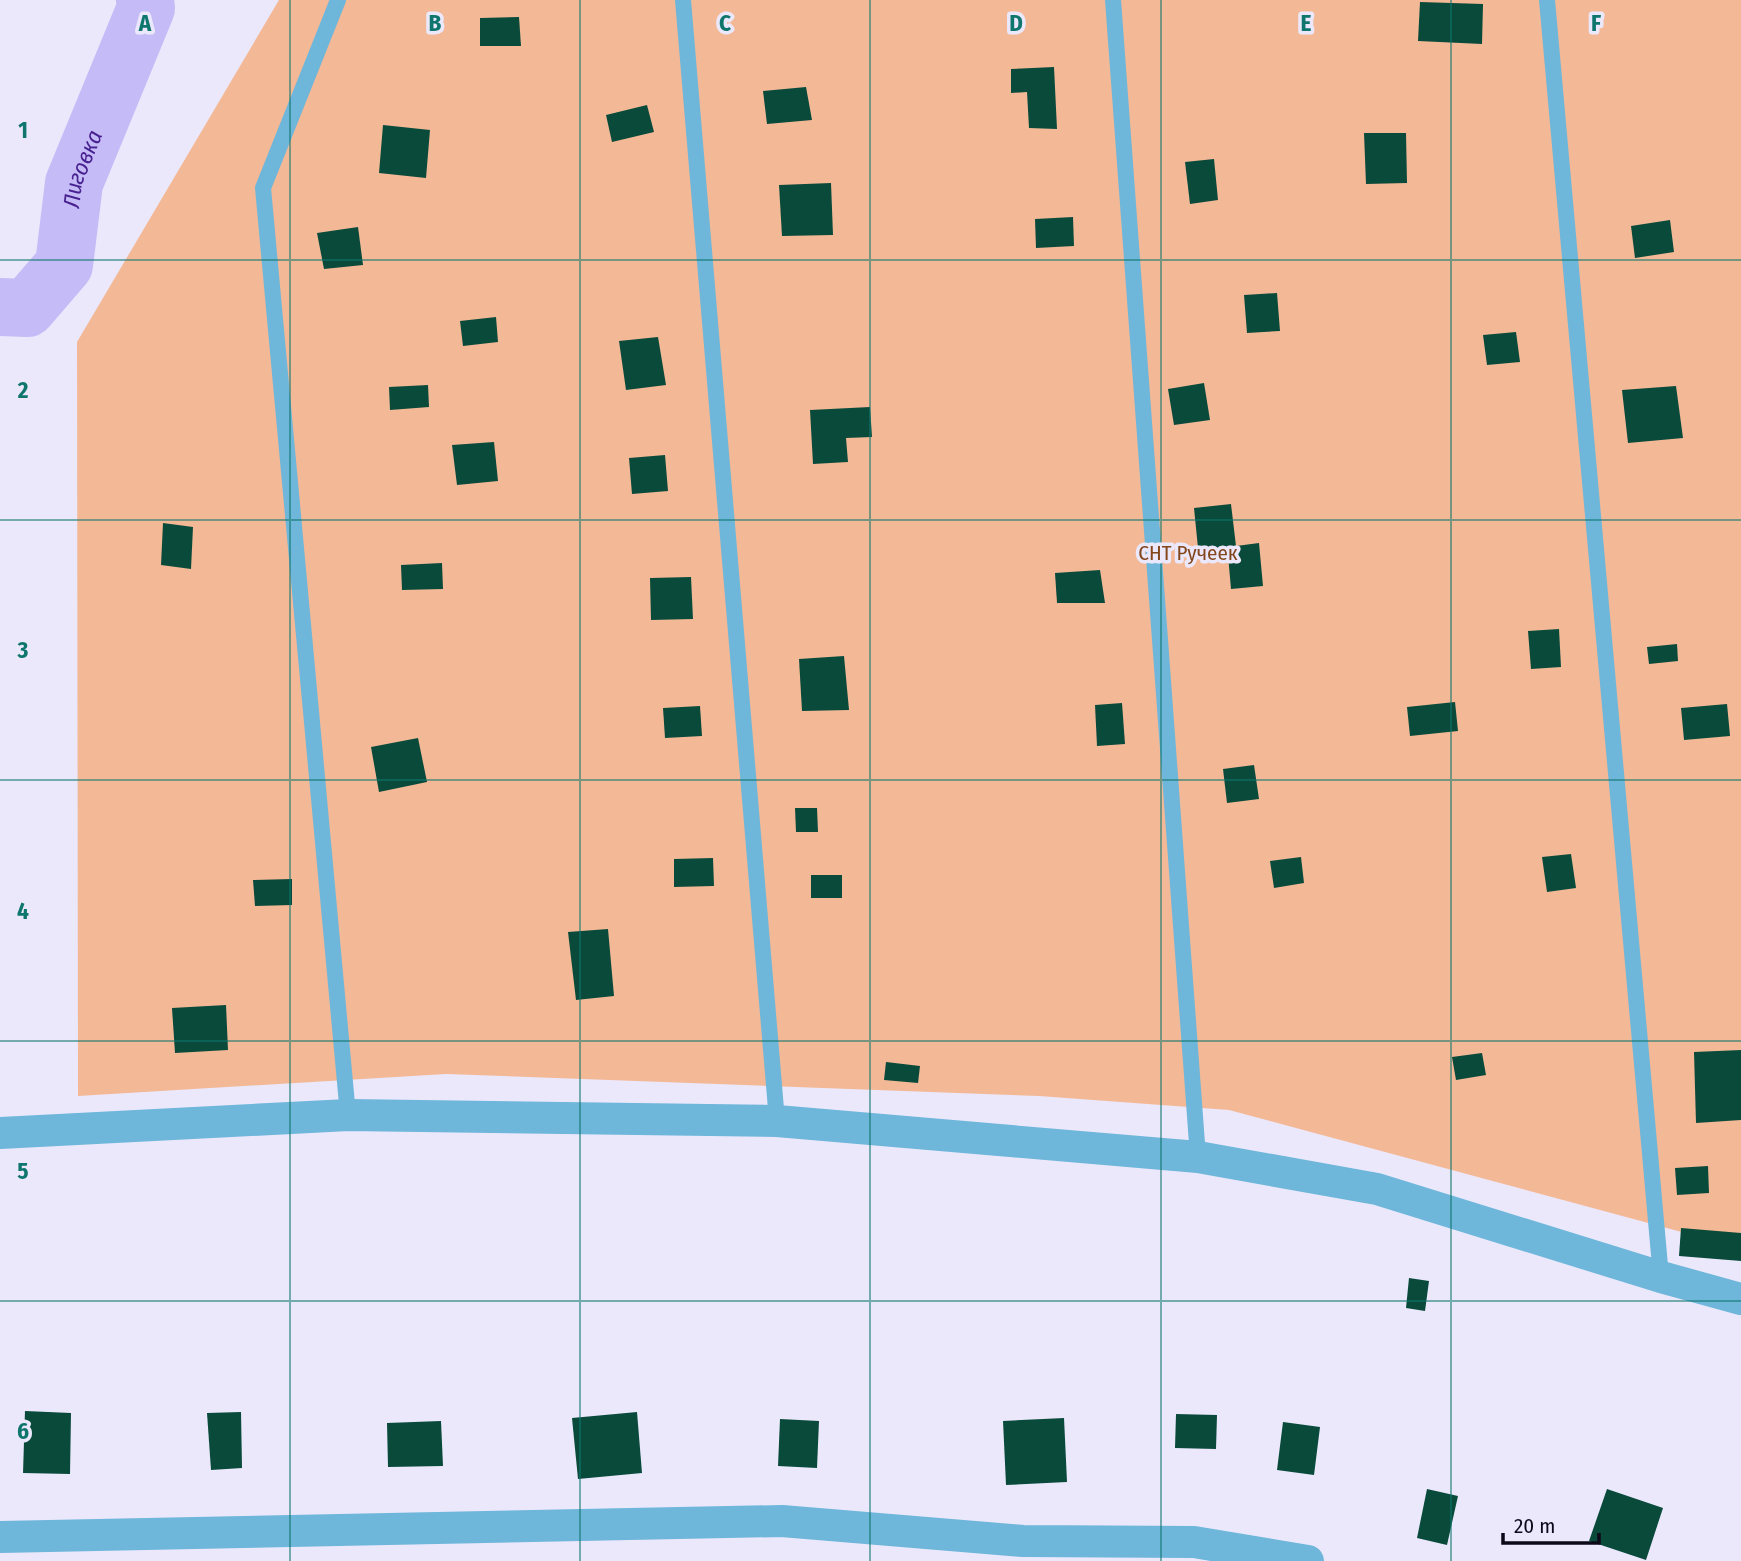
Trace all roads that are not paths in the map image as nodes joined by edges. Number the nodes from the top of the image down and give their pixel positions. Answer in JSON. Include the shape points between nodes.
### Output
{"nodes":[{"id":1,"x":338,"y":0,"type":"edge"},
{"id":2,"x":683,"y":0,"type":"edge"},
{"id":3,"x":1113,"y":0,"type":"edge"},
{"id":4,"x":1547,"y":0,"type":"edge"},
{"id":5,"x":348,"y":1115,"type":"junction"},
{"id":6,"x":776,"y":1121,"type":"junction"},
{"id":7,"x":0,"y":1133,"type":"edge"},
{"id":8,"x":1198,"y":1157,"type":"junction"},
{"id":9,"x":1661,"y":1277,"type":"junction"},
{"id":10,"x":1741,"y":1299,"type":"edge"},
{"id":11,"x":0,"y":1537,"type":"edge"},
{"id":12,"x":1308,"y":1561,"type":"edge"}],
"edges":[{"from":1,"to":5,"type":"lane","via":[[263,188]]},
{"from":2,"to":6,"type":"lane"},
{"from":3,"to":8,"type":"lane"},
{"from":4,"to":9,"type":"lane"},
{"from":5,"to":6,"type":"street"},
{"from":5,"to":7,"type":"street"},
{"from":6,"to":8,"type":"street"},
{"from":8,"to":9,"type":"street","via":[[1377,1189]]},
{"from":9,"to":10,"type":"street"},
{"from":11,"to":12,"type":"street","via":[[782,1521],[1023,1541],[1194,1542]]}]}
